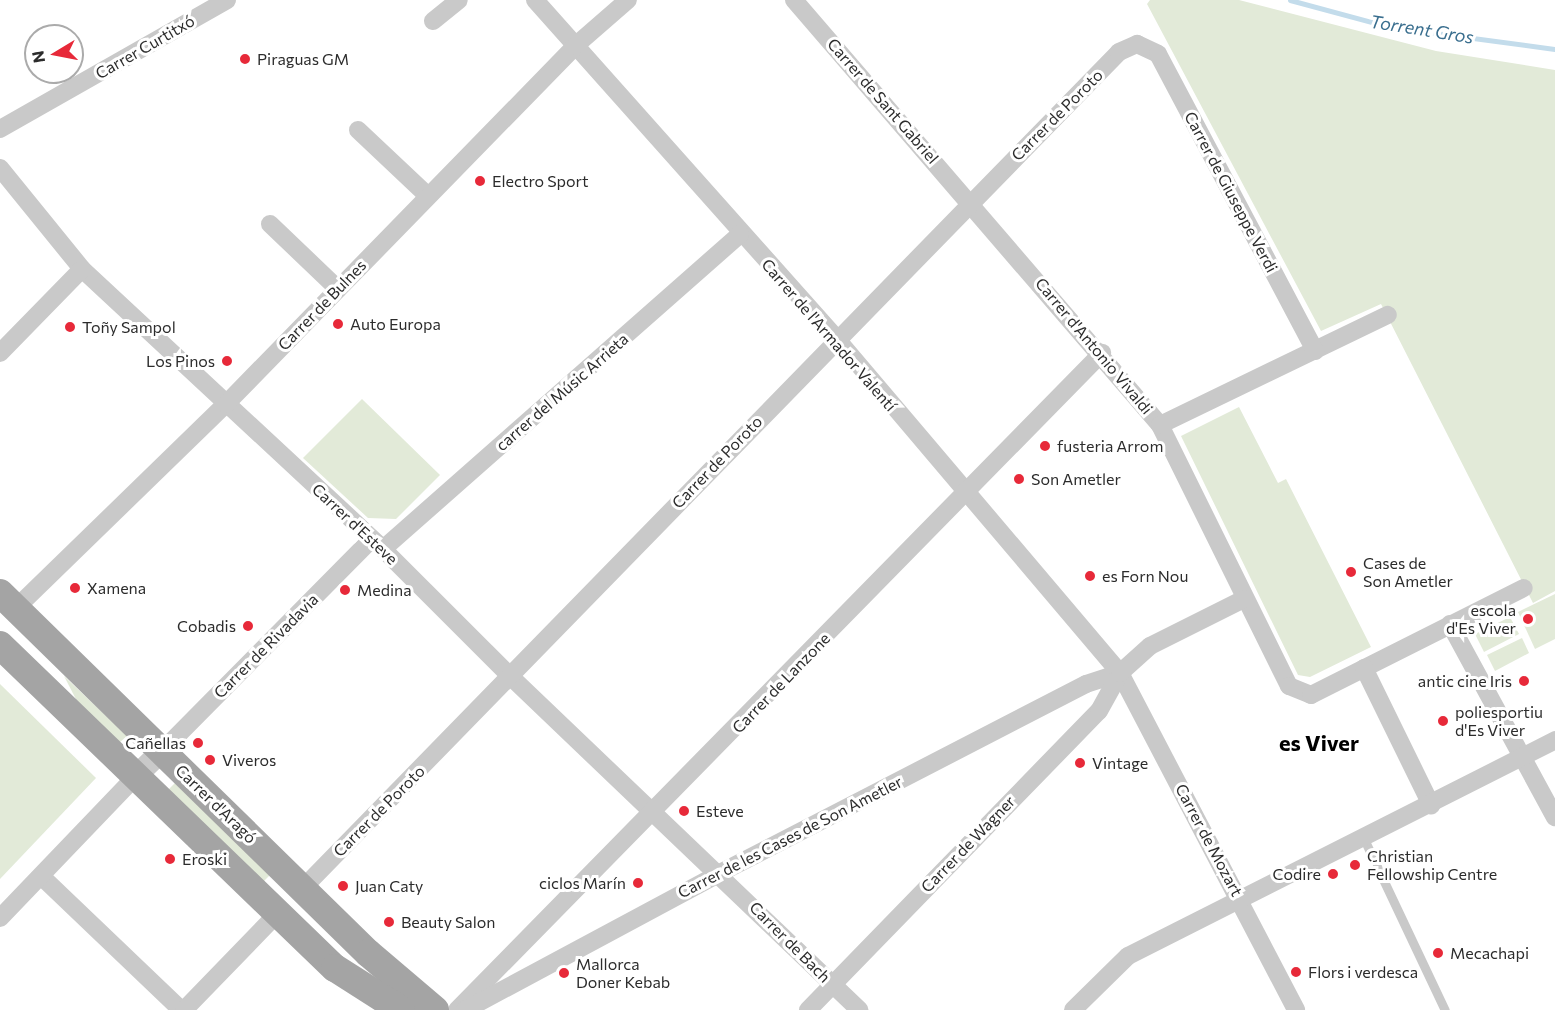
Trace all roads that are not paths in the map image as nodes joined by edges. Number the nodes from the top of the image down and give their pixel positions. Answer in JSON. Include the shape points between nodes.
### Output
{"nodes":[{"id":1,"x":227,"y":0,"type":"edge"},
{"id":2,"x":459,"y":0,"type":"edge"},
{"id":3,"x":535,"y":0,"type":"edge"},
{"id":4,"x":628,"y":0,"type":"edge"},
{"id":5,"x":794,"y":0,"type":"edge"},
{"id":6,"x":433,"y":21,"type":"dead end"},
{"id":7,"x":1137,"y":44,"type":"joint"},
{"id":8,"x":575,"y":46,"type":"junction"},
{"id":9,"x":0,"y":129,"type":"edge"},
{"id":10,"x":358,"y":130,"type":"dead end"},
{"id":11,"x":0,"y":168,"type":"edge"},
{"id":12,"x":429,"y":196,"type":"junction"},
{"id":13,"x":971,"y":202,"type":"junction"},
{"id":14,"x":270,"y":224,"type":"dead end"},
{"id":15,"x":740,"y":234,"type":"junction"},
{"id":16,"x":82,"y":269,"type":"junction"},
{"id":17,"x":338,"y":289,"type":"junction"},
{"id":18,"x":1388,"y":315,"type":"dead end"},
{"id":19,"x":836,"y":338,"type":"junction"},
{"id":20,"x":1315,"y":351,"type":"junction"},
{"id":21,"x":0,"y":353,"type":"edge"},
{"id":22,"x":1102,"y":353,"type":"junction"},
{"id":23,"x":226,"y":404,"type":"junction"},
{"id":24,"x":1160,"y":425,"type":"junction"},
{"id":25,"x":966,"y":493,"type":"junction"},
{"id":26,"x":377,"y":545,"type":"junction"},
{"id":27,"x":1524,"y":588,"type":"dead end"},
{"id":28,"x":1244,"y":599,"type":"junction"},
{"id":29,"x":8,"y":601,"type":"edge"},
{"id":30,"x":1450,"y":624,"type":"junction"},
{"id":31,"x":5,"y":649,"type":"edge"},
{"id":32,"x":1364,"y":668,"type":"junction"},
{"id":33,"x":1119,"y":673,"type":"junction"},
{"id":34,"x":511,"y":677,"type":"junction"},
{"id":35,"x":1555,"y":740,"type":"edge"},
{"id":36,"x":162,"y":751,"type":"junction"},
{"id":37,"x":1523,"y":756,"type":"junction"},
{"id":38,"x":136,"y":776,"type":"junction"},
{"id":39,"x":1431,"y":805,"type":"junction"},
{"id":40,"x":654,"y":813,"type":"junction"},
{"id":41,"x":1555,"y":817,"type":"edge"},
{"id":42,"x":1364,"y":839,"type":"junction"},
{"id":43,"x":720,"y":873,"type":"junction"},
{"id":44,"x":41,"y":876,"type":"junction"},
{"id":45,"x":303,"y":888,"type":"junction"},
{"id":46,"x":1241,"y":900,"type":"junction"},
{"id":47,"x":279,"y":912,"type":"junction"},
{"id":48,"x":0,"y":918,"type":"edge"},
{"id":49,"x":832,"y":983,"type":"junction"},
{"id":50,"x":183,"y":1010,"type":"edge"},
{"id":51,"x":401,"y":1010,"type":"edge"},
{"id":52,"x":435,"y":1010,"type":"edge"},
{"id":53,"x":457,"y":1010,"type":"edge"},
{"id":54,"x":465,"y":1010,"type":"edge"},
{"id":55,"x":808,"y":1010,"type":"edge"},
{"id":56,"x":860,"y":1010,"type":"edge"},
{"id":57,"x":1073,"y":1010,"type":"edge"},
{"id":58,"x":1296,"y":1010,"type":"edge"},
{"id":59,"x":1444,"y":1010,"type":"edge"}],
"edges":[{"from":1,"to":9,"type":"street","name":"Carrer Curtitxó"},
{"from":2,"to":6,"type":"street"},
{"from":3,"to":8,"type":"street","name":"Carrer de l'Armador Valentí"},
{"from":4,"to":8,"type":"street","name":"Carrer de Bulnes"},
{"from":5,"to":13,"type":"street","name":"Carrer de Sant Gabriel"},
{"from":7,"to":13,"type":"street","name":"Carrer de Poroto","via":[[1119,52]]},
{"from":7,"to":20,"type":"street","name":"Carrer de Giuseppe Verdi","via":[[1158,54]]},
{"from":8,"to":12,"type":"street","name":"Carrer de Bulnes"},
{"from":8,"to":15,"type":"street","name":"Carrer de l'Armador Valentí"},
{"from":10,"to":12,"type":"street"},
{"from":11,"to":16,"type":"street","name":"Carrer d'Esteve"},
{"from":12,"to":17,"type":"street","name":"Carrer de Bulnes"},
{"from":13,"to":19,"type":"street","name":"Carrer de Poroto"},
{"from":13,"to":22,"type":"street","name":"Carrer d'Antonio Vivaldi"},
{"from":14,"to":17,"type":"street"},
{"from":15,"to":19,"type":"street","name":"Carrer de l'Armador Valentí"},
{"from":15,"to":26,"type":"street","name":"carrer del Músic Arrieta"},
{"from":16,"to":21,"type":"street"},
{"from":16,"to":23,"type":"street","name":"Carrer d'Esteve"},
{"from":17,"to":23,"type":"street","name":"Carrer de Bulnes"},
{"from":18,"to":20,"type":"street"},
{"from":19,"to":25,"type":"street","name":"Carrer de l'Armador Valentí"},
{"from":19,"to":34,"type":"street","name":"Carrer de Poroto"},
{"from":20,"to":24,"type":"street"},
{"from":22,"to":24,"type":"street","name":"Carrer d'Antonio Vivaldi"},
{"from":22,"to":25,"type":"street","name":"Carrer de Lanzone"},
{"from":23,"to":26,"type":"street","name":"Carrer d'Esteve"},
{"from":23,"to":29,"type":"street","name":"Carrer de Bulnes"},
{"from":24,"to":28,"type":"street","name":"Carrer d'Antonio Vivaldi"},
{"from":25,"to":33,"type":"street","name":"Carrer de l'Armador Valentí"},
{"from":25,"to":40,"type":"street","name":"Carrer de Lanzone"},
{"from":26,"to":34,"type":"street","name":"Carrer d'Esteve"},
{"from":26,"to":36,"type":"street","name":"Carrer de Rivadavia"},
{"from":27,"to":30,"type":"street"},
{"from":28,"to":32,"type":"street","name":"Carrer d'Antonio Vivaldi","via":[[1289,686],[1299,692],[1311,695]]},
{"from":28,"to":33,"type":"street","via":[[1150,646]]},
{"from":29,"to":31,"type":"main road"},
{"from":29,"to":36,"type":"main road","name":"Carrer d'Aragó"},
{"from":30,"to":32,"type":"street"},
{"from":30,"to":37,"type":"street"},
{"from":31,"to":38,"type":"main road"},
{"from":32,"to":39,"type":"street"},
{"from":33,"to":43,"type":"street","name":"Carrer de les Cases de Son Ametler","via":[[1086,684]]},
{"from":33,"to":46,"type":"street","name":"Carrer de Mozart"},
{"from":33,"to":49,"type":"street","name":"Carrer de Wagner","via":[[1099,711]]},
{"from":34,"to":40,"type":"street","name":"Carrer d'Esteve"},
{"from":34,"to":45,"type":"street","name":"Carrer de Poroto"},
{"from":35,"to":37,"type":"street"},
{"from":36,"to":38,"type":"street"},
{"from":36,"to":45,"type":"main road","name":"Carrer d'Aragó"},
{"from":37,"to":39,"type":"street"},
{"from":37,"to":41,"type":"street"},
{"from":38,"to":44,"type":"street"},
{"from":38,"to":47,"type":"main road"},
{"from":39,"to":42,"type":"street"},
{"from":40,"to":43,"type":"street","name":"Carrer d'Esteve"},
{"from":40,"to":53,"type":"street","name":"Carrer de Lanzone"},
{"from":42,"to":46,"type":"street"},
{"from":42,"to":59,"type":"lane"},
{"from":43,"to":49,"type":"street","name":"Carrer de Bach"},
{"from":43,"to":54,"type":"street","name":"Carrer de les Cases de Son Ametler"},
{"from":44,"to":48,"type":"street"},
{"from":44,"to":50,"type":"street"},
{"from":45,"to":47,"type":"main road"},
{"from":45,"to":52,"type":"main road","name":"Carrer d'Aragó","via":[[368,953]]},
{"from":46,"to":57,"type":"street","via":[[1128,956]]},
{"from":46,"to":58,"type":"street","name":"Carrer de Mozart"},
{"from":47,"to":50,"type":"street"},
{"from":47,"to":51,"type":"main road","via":[[335,968]]},
{"from":49,"to":55,"type":"street","name":"Carrer de Wagner"},
{"from":49,"to":56,"type":"street","name":"Carrer de Bach"}]}
